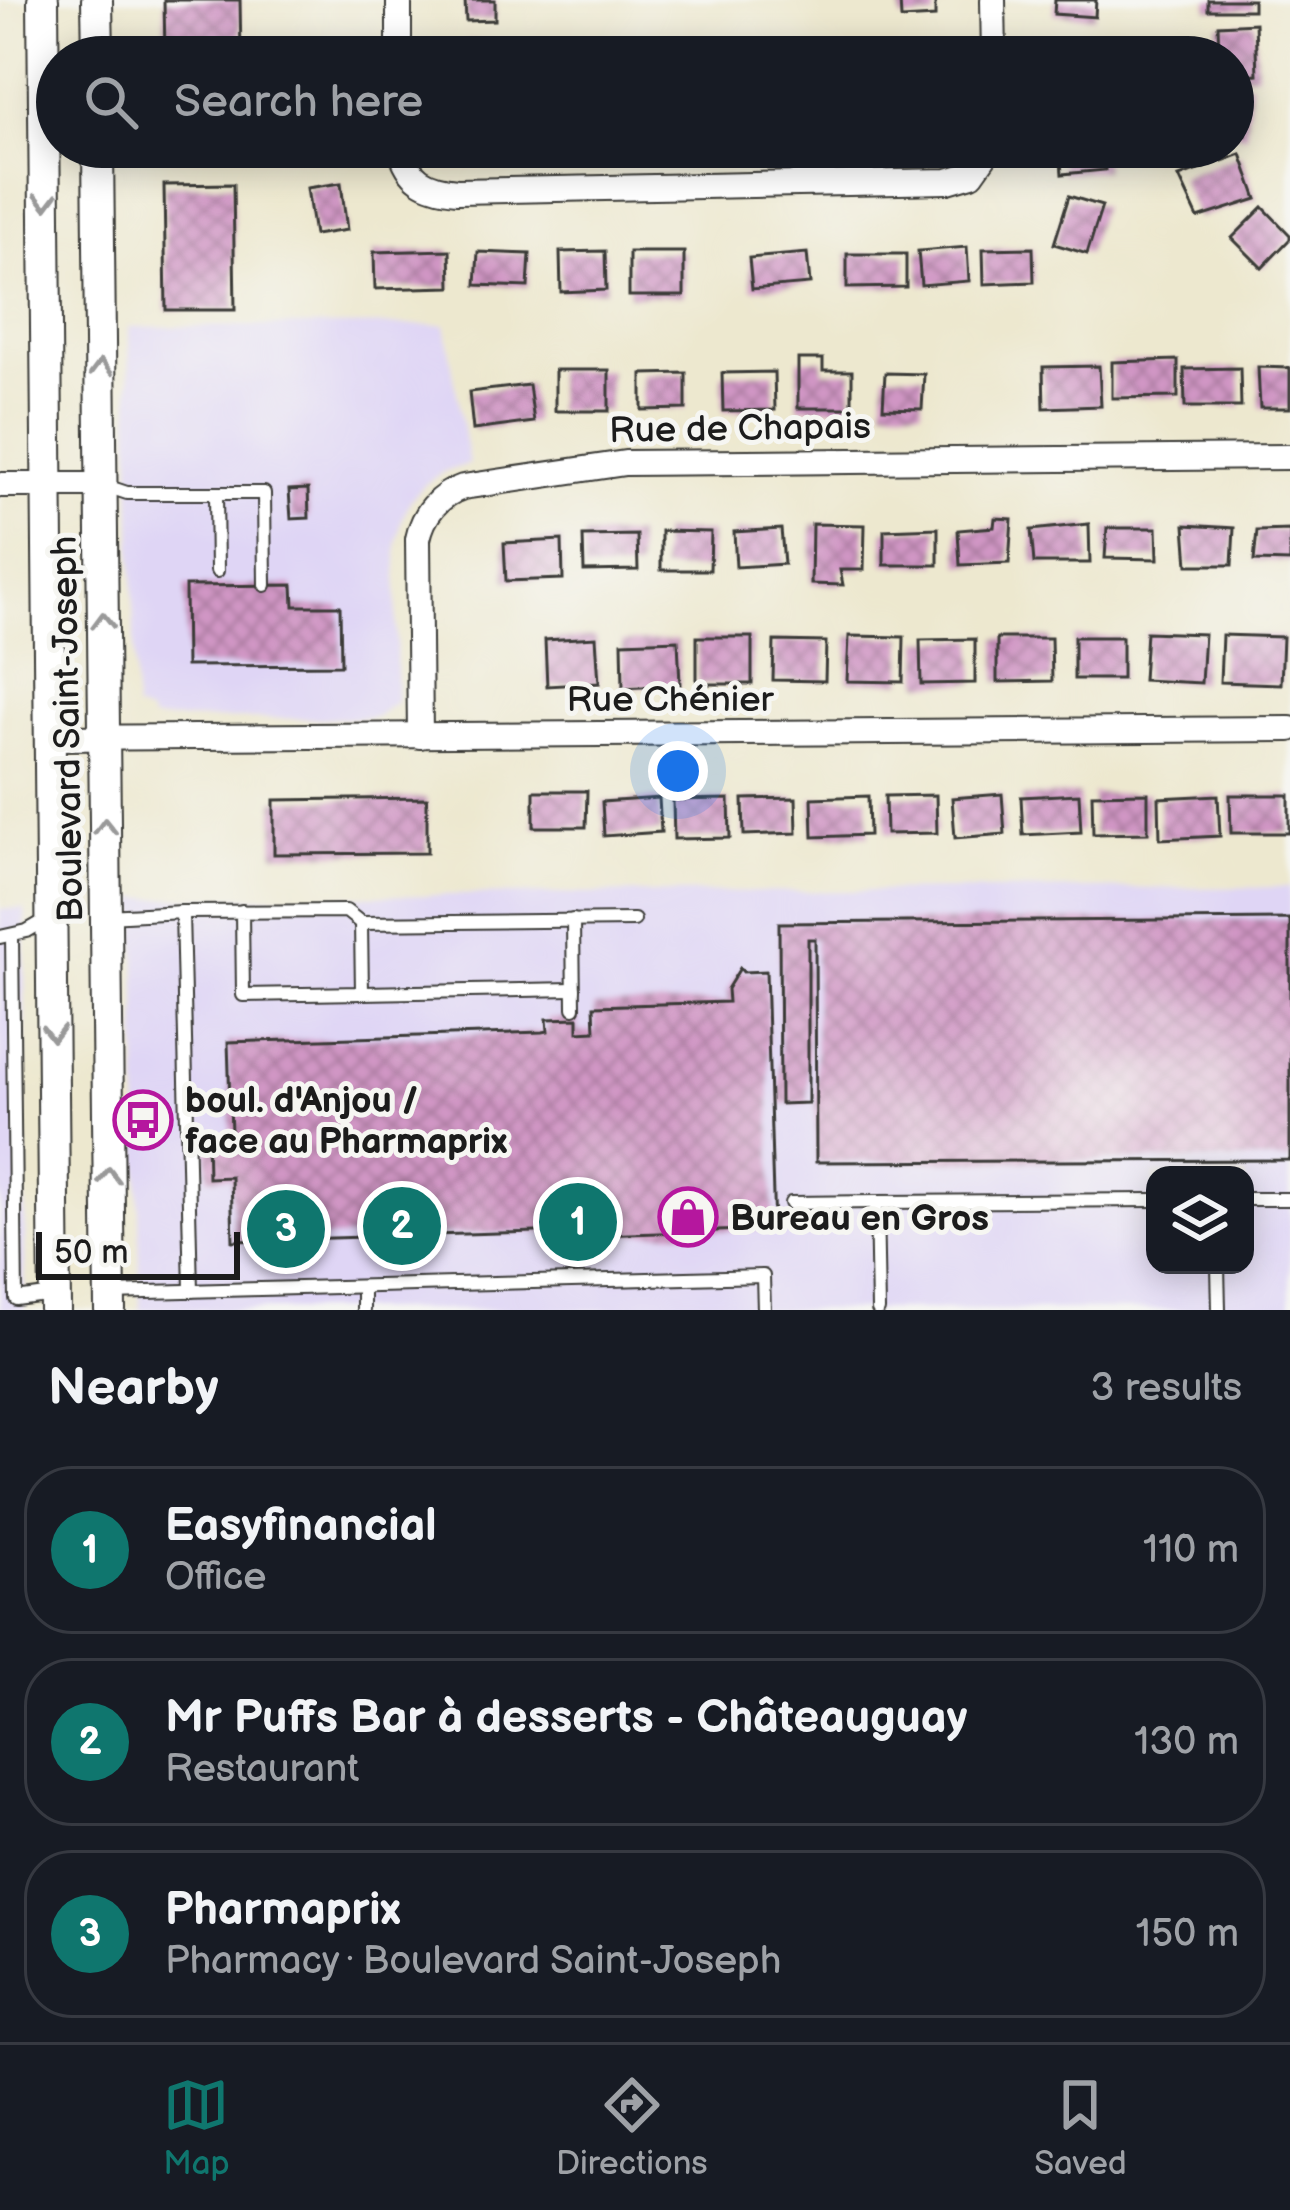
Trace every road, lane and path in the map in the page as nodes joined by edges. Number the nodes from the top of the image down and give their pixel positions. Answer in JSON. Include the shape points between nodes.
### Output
{"nodes":[{"id":1,"x":43,"y":0,"type":"edge"},
{"id":2,"x":97,"y":0,"type":"edge"},
{"id":3,"x":398,"y":0,"type":"edge"},
{"id":4,"x":993,"y":0,"type":"edge"},
{"id":5,"x":43,"y":36,"type":"edge"},
{"id":6,"x":98,"y":36,"type":"edge"},
{"id":7,"x":399,"y":36,"type":"edge"},
{"id":8,"x":994,"y":36,"type":"edge"},
{"id":9,"x":45,"y":168,"type":"edge"},
{"id":10,"x":98,"y":168,"type":"edge"},
{"id":11,"x":407,"y":168,"type":"edge"},
{"id":12,"x":976,"y":168,"type":"edge"},
{"id":13,"x":1290,"y":457,"type":"edge"},
{"id":14,"x":0,"y":485,"type":"edge"},
{"id":15,"x":49,"y":485,"type":"junction"},
{"id":16,"x":102,"y":485,"type":"junction"},
{"id":17,"x":216,"y":494,"type":"junction"},
{"id":18,"x":217,"y":571,"type":"dead end"},
{"id":19,"x":265,"y":585,"type":"dead end"},
{"id":20,"x":1290,"y":729,"type":"edge"},
{"id":21,"x":420,"y":736,"type":"junction"},
{"id":22,"x":104,"y":737,"type":"junction"},
{"id":23,"x":51,"y":738,"type":"junction"},
{"id":24,"x":242,"y":911,"type":"junction"},
{"id":25,"x":182,"y":912,"type":"junction"},
{"id":26,"x":52,"y":916,"type":"junction"},
{"id":27,"x":107,"y":916,"type":"junction"},
{"id":28,"x":573,"y":920,"type":"junction"},
{"id":29,"x":634,"y":920,"type":"dead end"},
{"id":30,"x":361,"y":923,"type":"junction"},
{"id":31,"x":6,"y":937,"type":"edge"},
{"id":32,"x":574,"y":989,"type":"junction"},
{"id":33,"x":362,"y":993,"type":"junction"},
{"id":34,"x":574,"y":1007,"type":"dead end"},
{"id":35,"x":7,"y":1188,"type":"edge"},
{"id":36,"x":1254,"y":1199,"type":"edge"},
{"id":37,"x":1290,"y":1199,"type":"edge"},
{"id":38,"x":1146,"y":1200,"type":"edge"},
{"id":39,"x":876,"y":1202,"type":"junction"},
{"id":40,"x":791,"y":1203,"type":"dead end"},
{"id":41,"x":1218,"y":1274,"type":"edge"},
{"id":42,"x":363,"y":1287,"type":"junction"},
{"id":43,"x":191,"y":1291,"type":"junction"},
{"id":44,"x":16,"y":1299,"type":"junction"},
{"id":45,"x":110,"y":1301,"type":"edge"},
{"id":46,"x":55,"y":1302,"type":"edge"},
{"id":47,"x":2,"y":1310,"type":"edge"},
{"id":48,"x":364,"y":1310,"type":"edge"},
{"id":49,"x":764,"y":1310,"type":"edge"},
{"id":50,"x":878,"y":1310,"type":"edge"},
{"id":51,"x":1219,"y":1310,"type":"edge"}],
"edges":[{"from":1,"to":5,"type":"street","name":"Boulevard Saint-Joseph","one_way":true},
{"from":2,"to":6,"type":"street"},
{"from":3,"to":7,"type":"street"},
{"from":4,"to":8,"type":"street"},
{"from":9,"to":15,"type":"street","name":"Boulevard Saint-Joseph","one_way":true},
{"from":16,"to":10,"type":"street","name":"Boulevard Saint-Joseph","one_way":true},
{"from":11,"to":12,"type":"street","via":[[428,187],[457,190],[948,181]]},
{"from":13,"to":21,"type":"street","name":"Rue de Chapais","via":[[625,463],[463,487],[431,508],[418,539]]},
{"from":14,"to":15,"type":"street"},
{"from":15,"to":16,"type":"street"},
{"from":15,"to":23,"type":"street","name":"Boulevard Saint-Joseph"},
{"from":16,"to":17,"type":"lane","via":[[127,493]]},
{"from":22,"to":16,"type":"street","name":"Boulevard Saint-Joseph","one_way":true},
{"from":17,"to":18,"type":"lane"},
{"from":17,"to":19,"type":"lane","via":[[264,493]]},
{"from":20,"to":21,"type":"street","name":"Rue Chénier"},
{"from":21,"to":22,"type":"street","name":"Rue Chénier"},
{"from":22,"to":23,"type":"street","name":"Rue Chénier"},
{"from":27,"to":22,"type":"street","name":"Boulevard Saint-Joseph","one_way":true},
{"from":23,"to":26,"type":"street","name":"Boulevard Saint-Joseph"},
{"from":24,"to":25,"type":"lane"},
{"from":24,"to":30,"type":"lane","via":[[346,910]]},
{"from":24,"to":33,"type":"lane","via":[[243,995]]},
{"from":25,"to":27,"type":"lane"},
{"from":25,"to":43,"type":"lane"},
{"from":26,"to":27,"type":"street"},
{"from":26,"to":31,"type":"lane"},
{"from":26,"to":46,"type":"street","name":"Boulevard Saint-Joseph","one_way":true},
{"from":45,"to":27,"type":"street","name":"Boulevard Saint-Joseph","one_way":true},
{"from":28,"to":29,"type":"lane"},
{"from":28,"to":30,"type":"lane"},
{"from":28,"to":32,"type":"lane"},
{"from":30,"to":33,"type":"lane"},
{"from":31,"to":35,"type":"lane"},
{"from":32,"to":33,"type":"lane"},
{"from":32,"to":34,"type":"lane"},
{"from":35,"to":44,"type":"lane"},
{"from":36,"to":37,"type":"lane"},
{"from":38,"to":39,"type":"lane"},
{"from":39,"to":40,"type":"lane"},
{"from":39,"to":50,"type":"lane"},
{"from":41,"to":51,"type":"lane"},
{"from":42,"to":43,"type":"lane"},
{"from":42,"to":48,"type":"lane"},
{"from":42,"to":49,"type":"lane","via":[[764,1276]]},
{"from":43,"to":45,"type":"lane"},
{"from":44,"to":46,"type":"lane"},
{"from":44,"to":47,"type":"lane"},
{"from":45,"to":46,"type":"street"}]}
